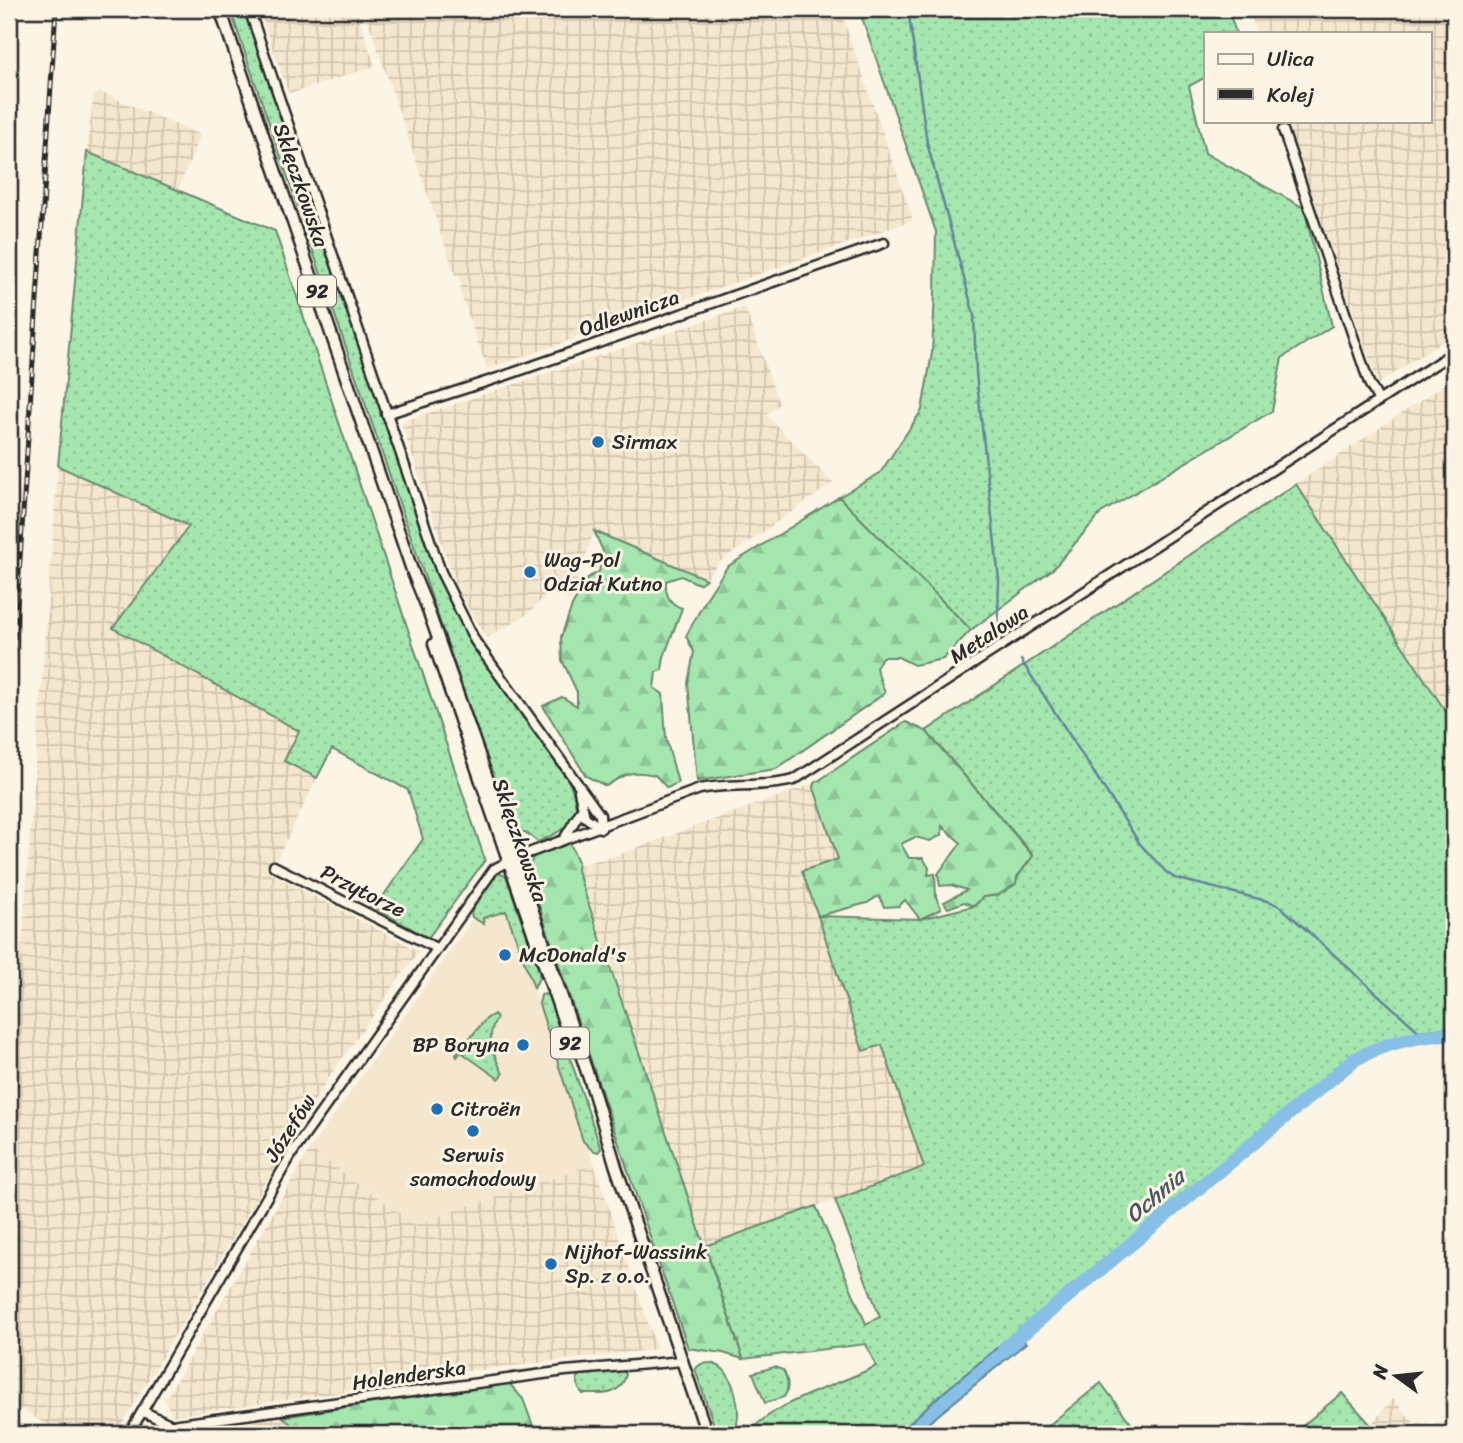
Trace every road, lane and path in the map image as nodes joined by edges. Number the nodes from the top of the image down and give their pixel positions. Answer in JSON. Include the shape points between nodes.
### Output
{"nodes":[{"id":1,"x":220,"y":9,"type":"edge"},
{"id":2,"x":250,"y":9,"type":"edge"},
{"id":3,"x":1283,"y":130,"type":"dead end"},
{"id":4,"x":884,"y":243,"type":"dead end"},
{"id":5,"x":1454,"y":352,"type":"edge"},
{"id":6,"x":1379,"y":401,"type":"junction"},
{"id":7,"x":386,"y":414,"type":"junction"},
{"id":8,"x":579,"y":788,"type":"junction"},
{"id":9,"x":582,"y":809,"type":"junction"},
{"id":10,"x":601,"y":828,"type":"junction"},
{"id":11,"x":562,"y":841,"type":"junction"},
{"id":12,"x":511,"y":860,"type":"junction"},
{"id":13,"x":274,"y":866,"type":"dead end"},
{"id":14,"x":436,"y":948,"type":"junction"},
{"id":15,"x":683,"y":1361,"type":"junction"},
{"id":16,"x":144,"y":1412,"type":"junction"},
{"id":17,"x":130,"y":1434,"type":"edge"},
{"id":18,"x":707,"y":1434,"type":"edge"}],
"edges":[{"from":1,"to":12,"type":"main road","name":"Sklęczkowska","number":"92"},
{"from":2,"to":7,"type":"street"},
{"from":3,"to":6,"type":"street"},
{"from":4,"to":7,"type":"street","name":"Odlewnicza"},
{"from":5,"to":6,"type":"street","name":"Metalowa"},
{"from":6,"to":10,"type":"street","name":"Metalowa","via":[[794,780],[700,789]]},
{"from":7,"to":8,"type":"street","via":[[457,608],[475,641]]},
{"from":8,"to":9,"type":"street"},
{"from":8,"to":10,"type":"street","via":[[600,815]]},
{"from":9,"to":10,"type":"street","via":[[585,817]]},
{"from":9,"to":11,"type":"street"},
{"from":10,"to":11,"type":"street","name":"Metalowa"},
{"from":11,"to":12,"type":"street","name":"Metalowa"},
{"from":12,"to":14,"type":"street","name":"Józefów","via":[[494,869]]},
{"from":12,"to":15,"type":"main road","name":"Sklęczkowska","number":"92"},
{"from":13,"to":14,"type":"street","name":"Przytorze"},
{"from":14,"to":16,"type":"street","name":"Józefów","via":[[293,1152]]},
{"from":15,"to":16,"type":"street","name":"Holenderska","via":[[565,1371],[172,1425]]},
{"from":15,"to":18,"type":"main road","name":"Sklęczkowska","number":"92"},
{"from":16,"to":17,"type":"street","name":"Józefów"}]}
